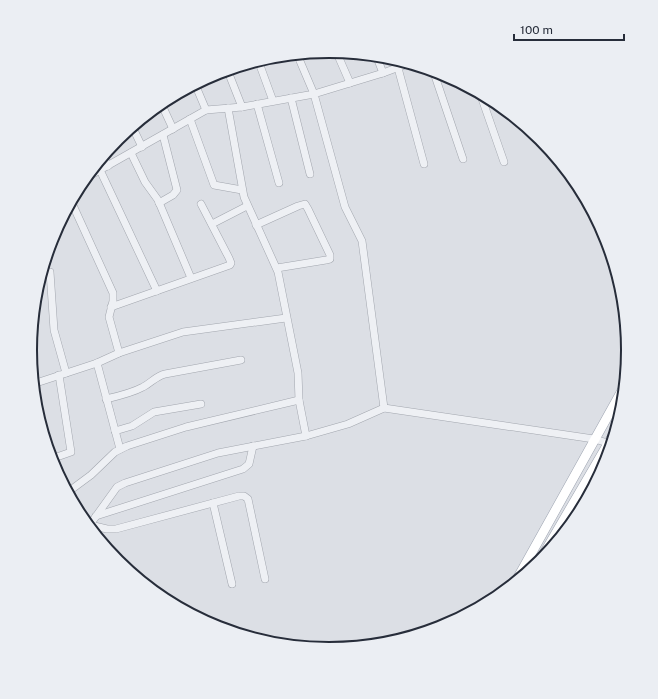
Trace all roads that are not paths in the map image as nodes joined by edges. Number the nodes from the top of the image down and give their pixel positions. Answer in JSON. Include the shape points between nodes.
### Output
{"nodes":[{"id":1,"x":339,"y":58,"type":"edge"},
{"id":2,"x":298,"y":59,"type":"edge"},
{"id":3,"x":379,"y":62,"type":"edge"},
{"id":4,"x":260,"y":66,"type":"edge"},
{"id":5,"x":402,"y":66,"type":"edge"},
{"id":6,"x":398,"y":68,"type":"junction"},
{"id":7,"x":383,"y":73,"type":"junction"},
{"id":8,"x":229,"y":75,"type":"edge"},
{"id":9,"x":436,"y":78,"type":"edge"},
{"id":10,"x":350,"y":83,"type":"junction"},
{"id":11,"x":197,"y":89,"type":"edge"},
{"id":12,"x":314,"y":94,"type":"junction"},
{"id":13,"x":291,"y":98,"type":"junction"},
{"id":14,"x":273,"y":101,"type":"junction"},
{"id":15,"x":483,"y":102,"type":"edge"},
{"id":16,"x":257,"y":104,"type":"junction"},
{"id":17,"x":242,"y":107,"type":"junction"},
{"id":18,"x":228,"y":108,"type":"junction"},
{"id":19,"x":164,"y":109,"type":"edge"},
{"id":20,"x":206,"y":110,"type":"junction"},
{"id":21,"x":190,"y":119,"type":"junction"},
{"id":22,"x":173,"y":129,"type":"junction"},
{"id":23,"x":135,"y":131,"type":"edge"},
{"id":24,"x":163,"y":135,"type":"junction"},
{"id":25,"x":142,"y":147,"type":"junction"},
{"id":26,"x":131,"y":153,"type":"junction"},
{"id":27,"x":463,"y":160,"type":"dead end"},
{"id":28,"x":106,"y":161,"type":"edge"},
{"id":29,"x":504,"y":162,"type":"dead end"},
{"id":30,"x":424,"y":164,"type":"dead end"},
{"id":31,"x":108,"y":166,"type":"junction"},
{"id":32,"x":100,"y":170,"type":"joint"},
{"id":33,"x":310,"y":174,"type":"dead end"},
{"id":34,"x":279,"y":183,"type":"dead end"},
{"id":35,"x":242,"y":190,"type":"junction"},
{"id":36,"x":159,"y":203,"type":"junction"},
{"id":37,"x":201,"y":204,"type":"dead end"},
{"id":38,"x":247,"y":206,"type":"junction"},
{"id":39,"x":74,"y":207,"type":"edge"},
{"id":40,"x":212,"y":224,"type":"junction"},
{"id":41,"x":256,"y":225,"type":"junction"},
{"id":42,"x":277,"y":268,"type":"junction"},
{"id":43,"x":50,"y":272,"type":"dead end"},
{"id":44,"x":191,"y":278,"type":"junction"},
{"id":45,"x":157,"y":291,"type":"junction"},
{"id":46,"x":111,"y":307,"type":"junction"},
{"id":47,"x":286,"y":318,"type":"junction"},
{"id":48,"x":119,"y":353,"type":"junction"},
{"id":49,"x":241,"y":360,"type":"dead end"},
{"id":50,"x":97,"y":363,"type":"junction"},
{"id":51,"x":62,"y":374,"type":"junction"},
{"id":52,"x":39,"y":382,"type":"edge"},
{"id":53,"x":106,"y":399,"type":"junction"},
{"id":54,"x":299,"y":400,"type":"junction"},
{"id":55,"x":616,"y":401,"type":"edge"},
{"id":56,"x":201,"y":404,"type":"dead end"},
{"id":57,"x":384,"y":408,"type":"junction"},
{"id":58,"x":115,"y":431,"type":"junction"},
{"id":59,"x":306,"y":436,"type":"junction"},
{"id":60,"x":594,"y":440,"type":"junction"},
{"id":61,"x":606,"y":443,"type":"edge"},
{"id":62,"x":253,"y":446,"type":"junction"},
{"id":63,"x":120,"y":449,"type":"junction"},
{"id":64,"x":57,"y":456,"type":"edge"},
{"id":65,"x":601,"y":456,"type":"edge"},
{"id":66,"x":72,"y":489,"type":"edge"},
{"id":67,"x":213,"y":503,"type":"junction"},
{"id":68,"x":96,"y":516,"type":"junction"},
{"id":69,"x":567,"y":519,"type":"edge"},
{"id":70,"x":93,"y":521,"type":"edge"},
{"id":71,"x":97,"y":527,"type":"edge"},
{"id":72,"x":523,"y":568,"type":"edge"},
{"id":73,"x":265,"y":579,"type":"dead end"},
{"id":74,"x":232,"y":584,"type":"dead end"}],
"edges":[{"from":1,"to":10,"type":"street"},
{"from":2,"to":12,"type":"street"},
{"from":3,"to":7,"type":"street"},
{"from":4,"to":14,"type":"street"},
{"from":5,"to":6,"type":"street"},
{"from":6,"to":7,"type":"street"},
{"from":6,"to":30,"type":"street"},
{"from":7,"to":10,"type":"street"},
{"from":8,"to":17,"type":"street"},
{"from":9,"to":27,"type":"street"},
{"from":10,"to":12,"type":"street"},
{"from":11,"to":20,"type":"street"},
{"from":12,"to":13,"type":"street"},
{"from":12,"to":57,"type":"street","via":[[345,207],[362,241]]},
{"from":13,"to":14,"type":"street"},
{"from":13,"to":33,"type":"street"},
{"from":14,"to":16,"type":"street"},
{"from":15,"to":29,"type":"street"},
{"from":16,"to":17,"type":"street"},
{"from":16,"to":34,"type":"street"},
{"from":17,"to":18,"type":"street"},
{"from":18,"to":20,"type":"street"},
{"from":18,"to":35,"type":"street"},
{"from":19,"to":22,"type":"street"},
{"from":20,"to":21,"type":"street"},
{"from":21,"to":22,"type":"street"},
{"from":21,"to":35,"type":"street","via":[[214,185]]},
{"from":22,"to":24,"type":"street"},
{"from":23,"to":25,"type":"street"},
{"from":24,"to":25,"type":"street"},
{"from":24,"to":36,"type":"street","via":[[177,190]]},
{"from":25,"to":26,"type":"street"},
{"from":26,"to":31,"type":"street"},
{"from":26,"to":36,"type":"street"},
{"from":28,"to":31,"type":"street"},
{"from":31,"to":32,"type":"street"},
{"from":32,"to":45,"type":"street"},
{"from":35,"to":38,"type":"street"},
{"from":36,"to":44,"type":"street"},
{"from":37,"to":40,"type":"street"},
{"from":38,"to":40,"type":"street"},
{"from":38,"to":41,"type":"street"},
{"from":39,"to":46,"type":"street","via":[[112,289],[114,298]]},
{"from":40,"to":44,"type":"street","via":[[231,263]]},
{"from":41,"to":42,"type":"street"},
{"from":41,"to":42,"type":"street","via":[[305,204],[330,255],[330,259],[326,260]]},
{"from":42,"to":47,"type":"street"},
{"from":43,"to":51,"type":"street","via":[[55,335]]},
{"from":44,"to":45,"type":"street"},
{"from":45,"to":46,"type":"street"},
{"from":46,"to":48,"type":"street","via":[[108,318]]},
{"from":47,"to":48,"type":"street","via":[[183,332]]},
{"from":47,"to":54,"type":"street","via":[[298,373]]},
{"from":48,"to":50,"type":"street"},
{"from":49,"to":53,"type":"street","via":[[160,375],[135,390]]},
{"from":50,"to":51,"type":"street"},
{"from":50,"to":53,"type":"street"},
{"from":51,"to":52,"type":"street"},
{"from":51,"to":64,"type":"street","via":[[71,452]]},
{"from":53,"to":58,"type":"street"},
{"from":54,"to":59,"type":"street"},
{"from":54,"to":63,"type":"street","via":[[186,427]]},
{"from":55,"to":60,"type":"main road"},
{"from":56,"to":58,"type":"street","via":[[154,412],[132,426]]},
{"from":57,"to":59,"type":"street","via":[[348,424]]},
{"from":57,"to":60,"type":"street"},
{"from":58,"to":63,"type":"street"},
{"from":59,"to":62,"type":"street"},
{"from":60,"to":61,"type":"street"},
{"from":60,"to":72,"type":"main road"},
{"from":62,"to":68,"type":"street","via":[[218,453],[125,483],[117,487]]},
{"from":62,"to":68,"type":"street","via":[[249,464],[243,469]]},
{"from":63,"to":66,"type":"street"},
{"from":65,"to":69,"type":"main road"},
{"from":67,"to":71,"type":"street","via":[[116,529]]},
{"from":67,"to":73,"type":"street","via":[[246,496]]},
{"from":67,"to":74,"type":"street"},
{"from":68,"to":70,"type":"street"}]}
